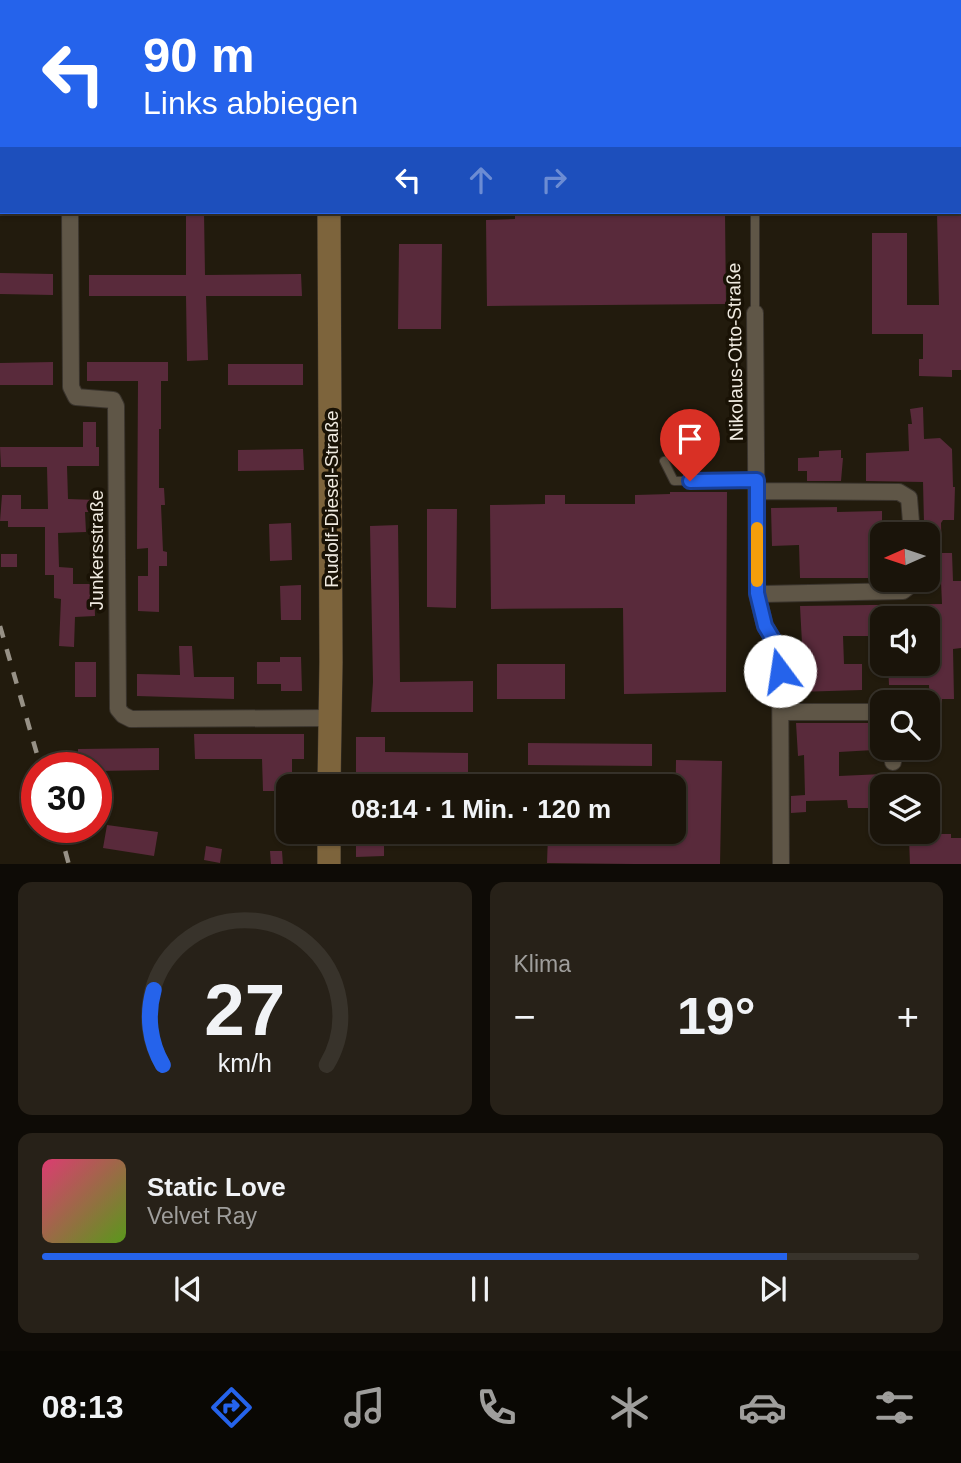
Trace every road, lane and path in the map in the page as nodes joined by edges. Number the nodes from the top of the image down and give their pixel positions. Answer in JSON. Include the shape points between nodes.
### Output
{"nodes":[{"id":1,"x":70,"y":214,"type":"edge"},
{"id":2,"x":329,"y":214,"type":"edge"},
{"id":3,"x":755,"y":214,"type":"edge"},
{"id":4,"x":755,"y":313,"type":"joint"},
{"id":5,"x":664,"y":461,"type":"dead end"},
{"id":6,"x":757,"y":486,"type":"junction"},
{"id":7,"x":911,"y":522,"type":"edge"},
{"id":8,"x":870,"y":591,"type":"edge"},
{"id":9,"x":757,"y":593,"type":"junction"},
{"id":10,"x":781,"y":712,"type":"junction"},
{"id":11,"x":870,"y":712,"type":"edge"},
{"id":12,"x":329,"y":718,"type":"junction"},
{"id":13,"x":329,"y":774,"type":"edge"},
{"id":14,"x":329,"y":844,"type":"edge"},
{"id":15,"x":329,"y":864,"type":"edge"},
{"id":16,"x":781,"y":864,"type":"edge"}],
"edges":[{"from":1,"to":12,"type":"street","name":"Junkersstraße","via":[[71,387],[76,397],[107,398],[116,406],[118,709],[131,719]]},
{"from":2,"to":12,"type":"street","name":"Rudolf-Diesel-Straße"},
{"from":3,"to":4,"type":"lane","name":"Nikolaus-Otto-Straße"},
{"from":4,"to":6,"type":"street","name":"Nikolaus-Otto-Straße"},
{"from":5,"to":6,"type":"lane","via":[[674,481]]},
{"from":6,"to":7,"type":"street","via":[[899,492],[909,498]]},
{"from":6,"to":9,"type":"street","name":"Nikolaus-Otto-Straße"},
{"from":8,"to":9,"type":"street"},
{"from":9,"to":10,"type":"street","name":"Nikolaus-Otto-Straße","via":[[765,626],[780,651]]},
{"from":10,"to":11,"type":"street"},
{"from":10,"to":16,"type":"street","name":"Nikolaus-Otto-Straße"},
{"from":12,"to":13,"type":"street","name":"Rudolf-Diesel-Straße"},
{"from":14,"to":15,"type":"street"}]}
